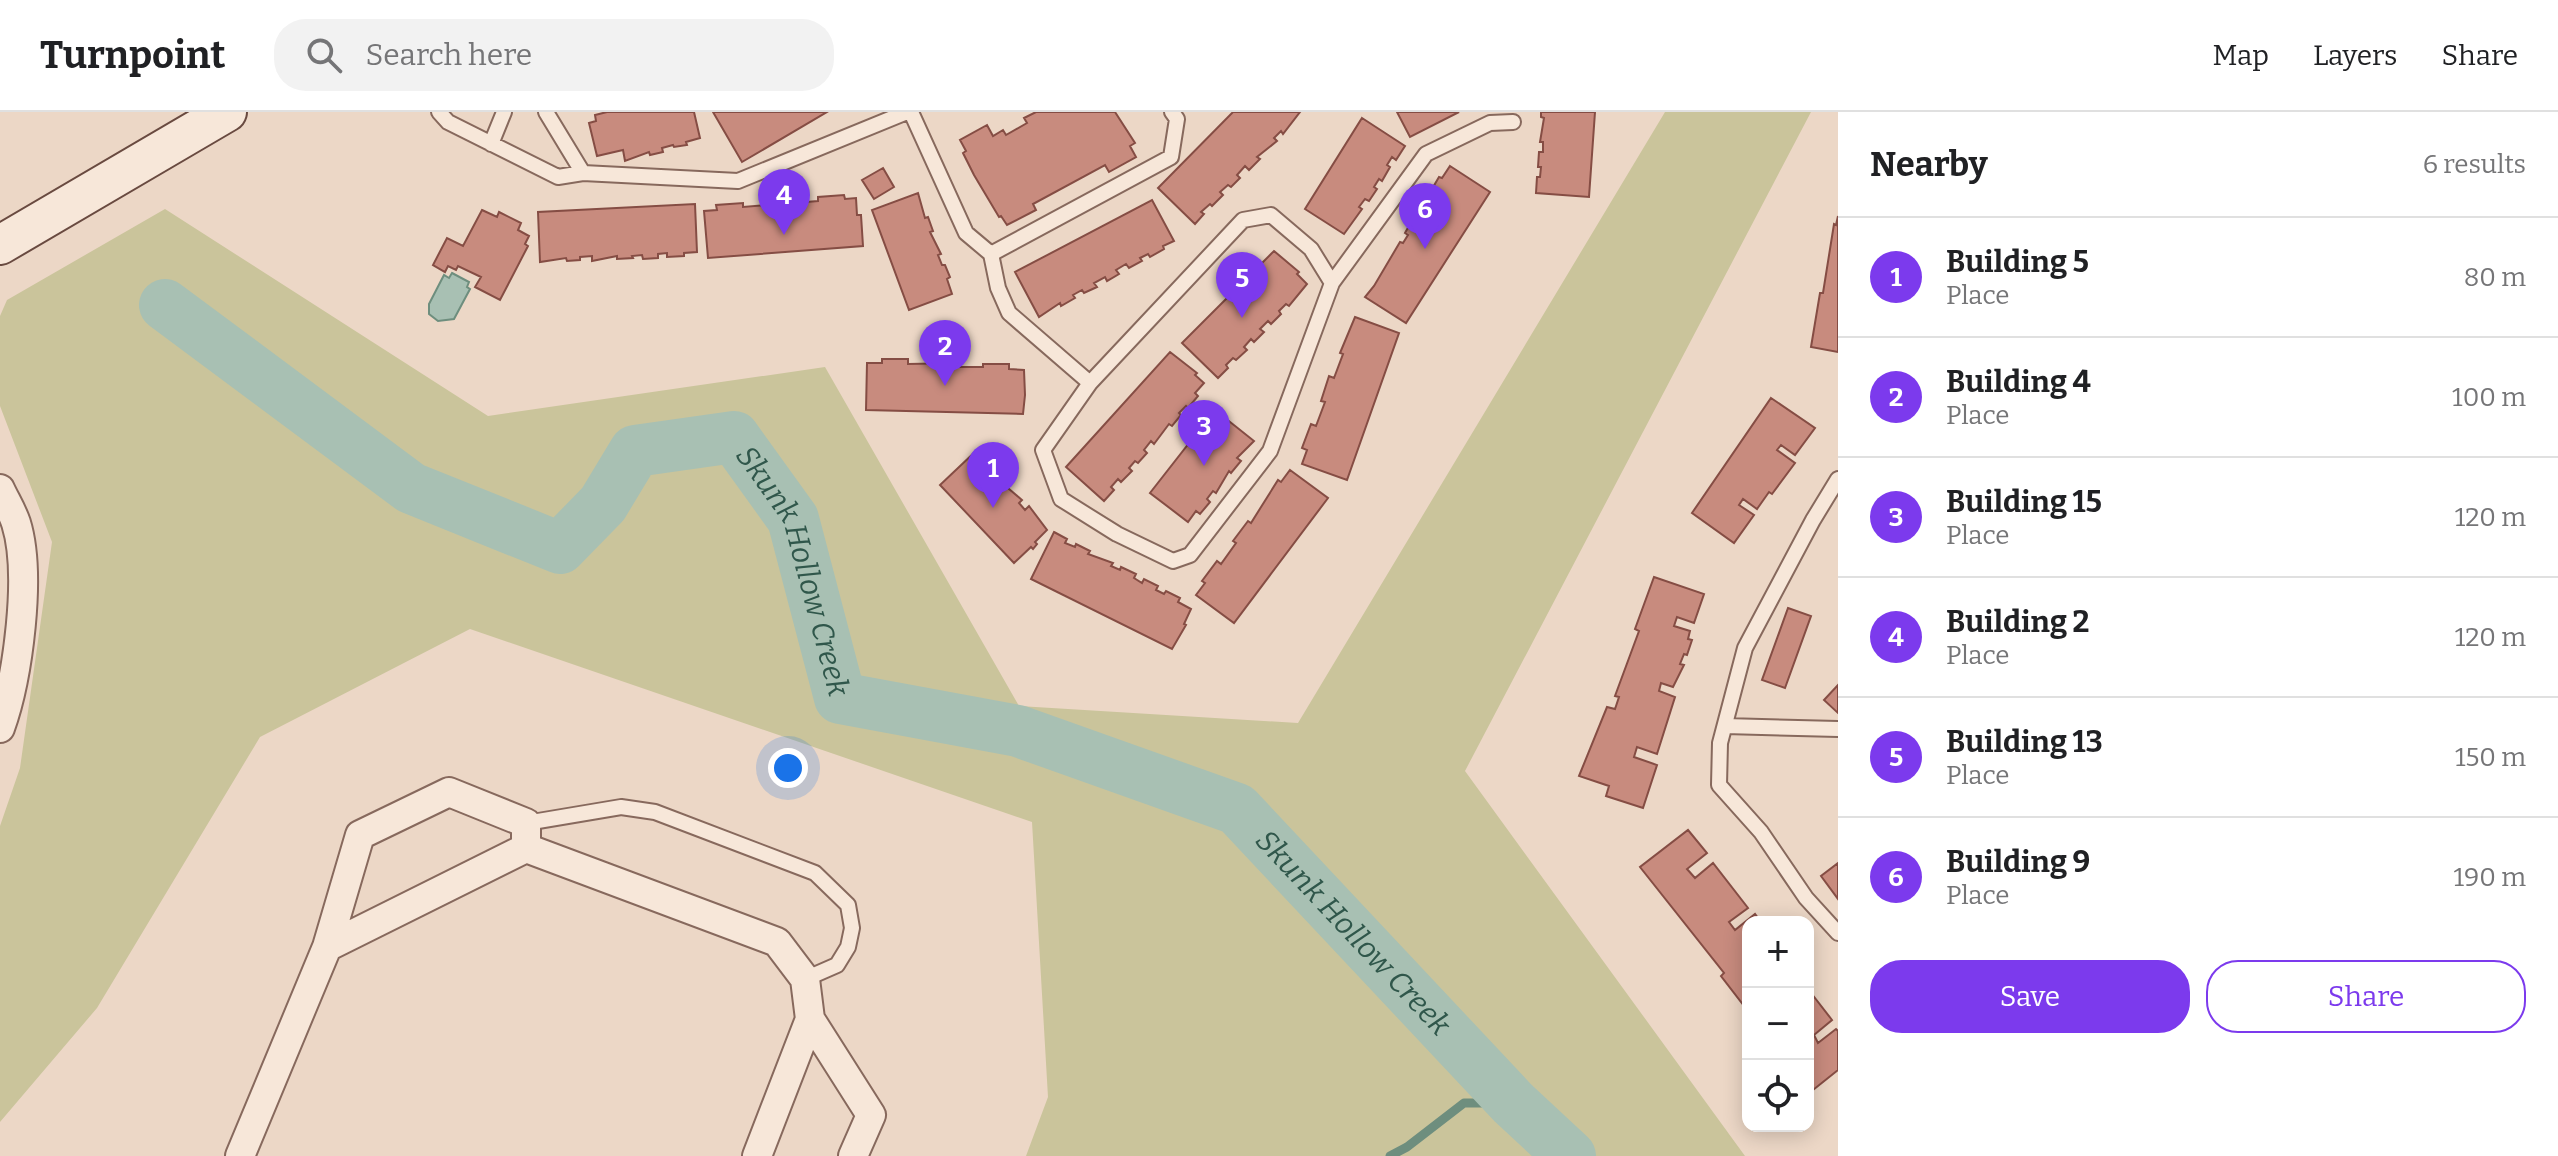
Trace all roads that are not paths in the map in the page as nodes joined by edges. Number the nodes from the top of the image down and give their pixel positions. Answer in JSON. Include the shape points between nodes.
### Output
{"nodes":[{"id":1,"x":227,"y":112,"type":"edge"},
{"id":2,"x":439,"y":112,"type":"edge"},
{"id":3,"x":504,"y":112,"type":"edge"},
{"id":4,"x":546,"y":112,"type":"edge"},
{"id":5,"x":909,"y":112,"type":"edge"},
{"id":6,"x":1172,"y":112,"type":"edge"},
{"id":7,"x":1513,"y":122,"type":"dead end"},
{"id":8,"x":491,"y":144,"type":"junction"},
{"id":9,"x":583,"y":173,"type":"junction"},
{"id":10,"x":0,"y":245,"type":"edge"},
{"id":11,"x":991,"y":254,"type":"junction"},
{"id":12,"x":1332,"y":283,"type":"junction"},
{"id":13,"x":1090,"y":383,"type":"junction"},
{"id":14,"x":1838,"y":479,"type":"edge"},
{"id":15,"x":0,"y":489,"type":"edge"},
{"id":16,"x":1725,"y":726,"type":"junction"},
{"id":17,"x":0,"y":728,"type":"edge"},
{"id":18,"x":1838,"y":729,"type":"edge"},
{"id":19,"x":526,"y":835,"type":"junction"},
{"id":20,"x":1838,"y":933,"type":"edge"},
{"id":21,"x":327,"y":947,"type":"junction"},
{"id":22,"x":805,"y":979,"type":"junction"},
{"id":23,"x":810,"y":1019,"type":"junction"},
{"id":24,"x":240,"y":1156,"type":"edge"},
{"id":25,"x":757,"y":1156,"type":"edge"},
{"id":26,"x":853,"y":1156,"type":"edge"}],
"edges":[{"from":1,"to":10,"type":"main road"},
{"from":2,"to":8,"type":"lane"},
{"from":3,"to":8,"type":"lane"},
{"from":4,"to":9,"type":"lane"},
{"from":5,"to":9,"type":"lane","via":[[738,181]]},
{"from":5,"to":11,"type":"lane","via":[[966,233]]},
{"from":6,"to":11,"type":"lane","via":[[1177,119],[1171,157]]},
{"from":7,"to":12,"type":"lane","via":[[1490,123],[1426,154]]},
{"from":8,"to":9,"type":"lane","via":[[558,177]]},
{"from":11,"to":13,"type":"lane","via":[[1009,313]]},
{"from":12,"to":13,"type":"lane","via":[[1311,249],[1271,215],[1243,220]]},
{"from":12,"to":13,"type":"lane","via":[[1270,451],[1190,555],[1173,561],[1061,499],[1043,450]]},
{"from":14,"to":16,"type":"lane","via":[[1745,648]]},
{"from":15,"to":17,"type":"street","via":[[16,524],[22,562],[22,616]]},
{"from":16,"to":18,"type":"lane"},
{"from":16,"to":20,"type":"lane","via":[[1719,785]]},
{"from":19,"to":21,"type":"street"},
{"from":19,"to":21,"type":"street","via":[[449,792],[360,835]]},
{"from":19,"to":22,"type":"street","via":[[777,942]]},
{"from":19,"to":22,"type":"lane","via":[[621,807],[655,812],[815,873],[848,905],[852,928],[837,965]]},
{"from":21,"to":24,"type":"street"},
{"from":22,"to":23,"type":"street"},
{"from":23,"to":25,"type":"street"},
{"from":23,"to":26,"type":"street","via":[[871,1115]]}]}
